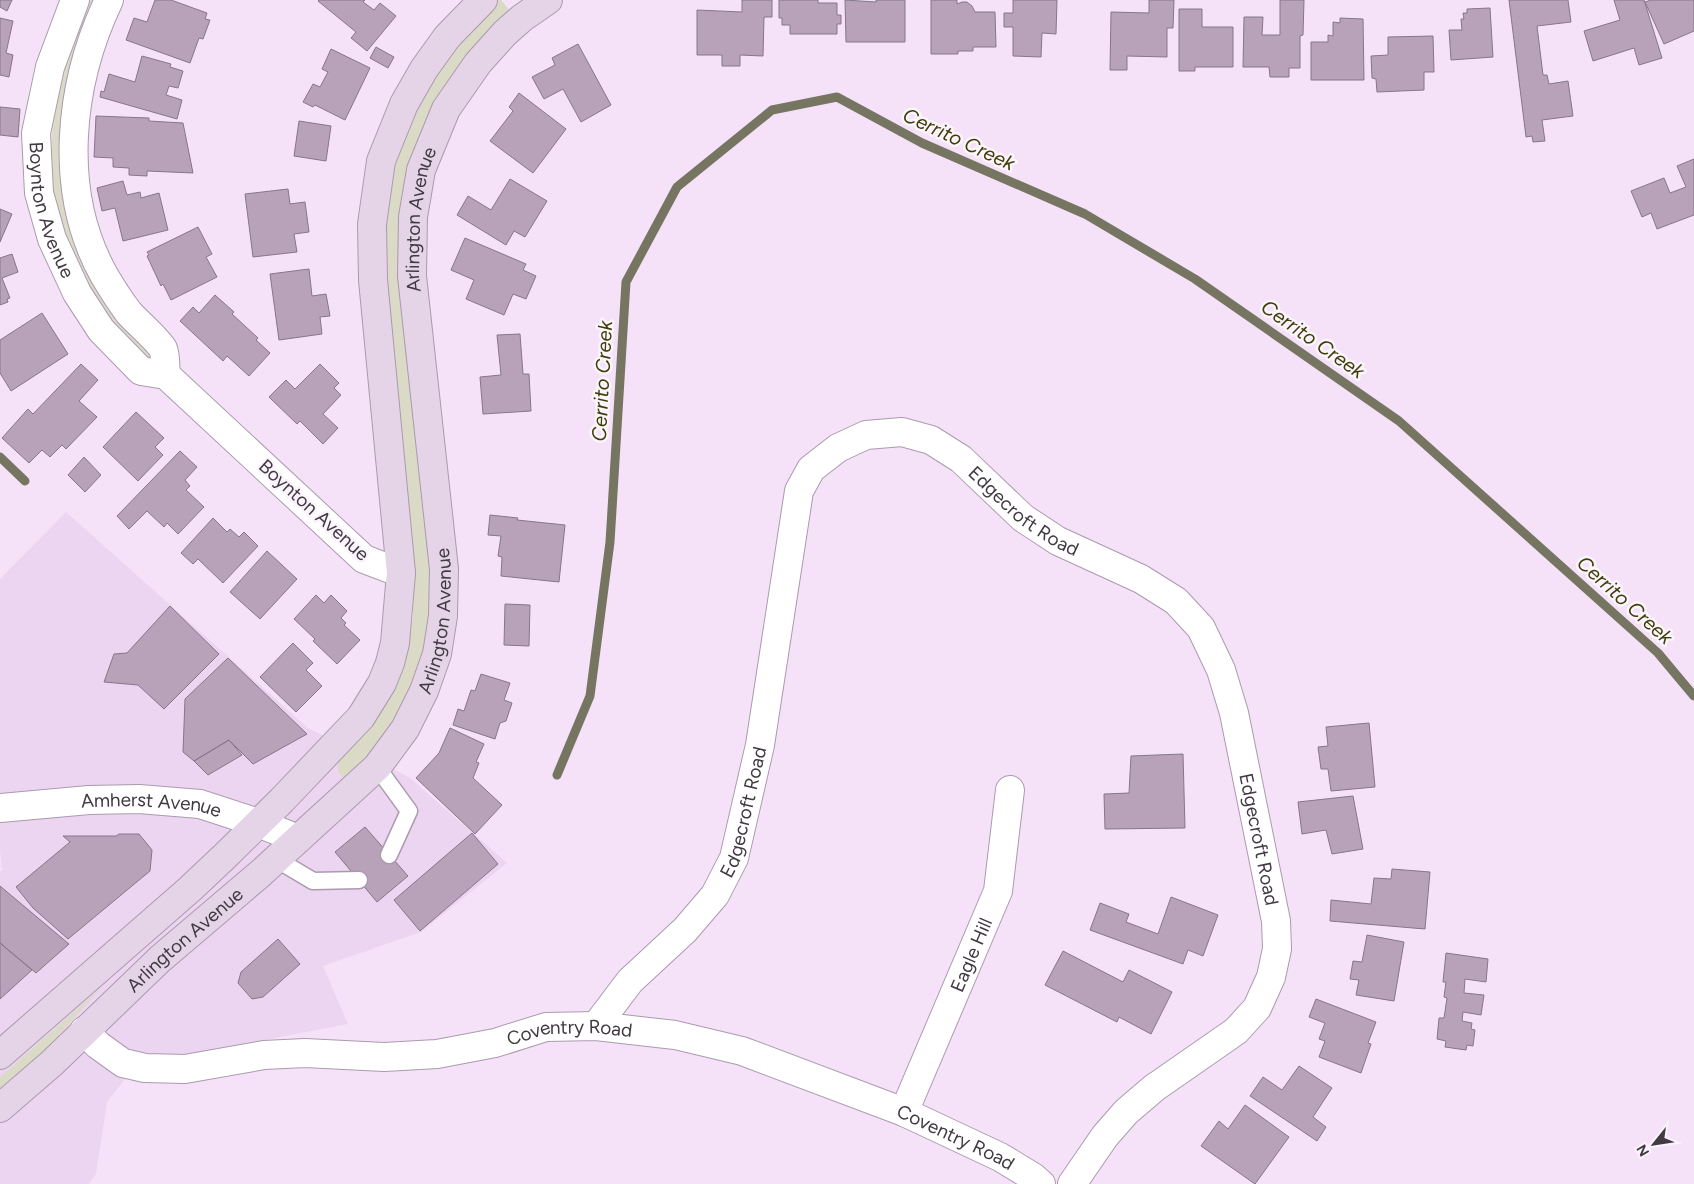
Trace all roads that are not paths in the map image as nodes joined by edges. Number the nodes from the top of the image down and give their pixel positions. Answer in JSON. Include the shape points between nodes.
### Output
{"nodes":[{"id":1,"x":75,"y":0,"type":"edge"},
{"id":2,"x":109,"y":0,"type":"edge"},
{"id":3,"x":483,"y":0,"type":"edge"},
{"id":4,"x":548,"y":0,"type":"edge"},
{"id":5,"x":166,"y":375,"type":"junction"},
{"id":6,"x":401,"y":574,"type":"junction"},
{"id":7,"x":377,"y":767,"type":"junction"},
{"id":8,"x":1010,"y":790,"type":"dead end"},
{"id":9,"x":0,"y":808,"type":"edge"},
{"id":10,"x":258,"y":823,"type":"junction"},
{"id":11,"x":298,"y":839,"type":"junction"},
{"id":12,"x":389,"y":855,"type":"dead end"},
{"id":13,"x":276,"y":859,"type":"junction"},
{"id":14,"x":359,"y":880,"type":"dead end"},
{"id":15,"x":596,"y":1026,"type":"junction"},
{"id":16,"x":84,"y":1031,"type":"junction"},
{"id":17,"x":0,"y":1055,"type":"edge"},
{"id":18,"x":0,"y":1108,"type":"edge"},
{"id":19,"x":904,"y":1112,"type":"junction"},
{"id":20,"x":1041,"y":1184,"type":"edge"},
{"id":21,"x":1072,"y":1184,"type":"edge"}],
"edges":[{"from":1,"to":5,"type":"street","name":"Boynton Avenue","via":[[50,67],[36,133],[39,193],[52,239],[77,293],[101,330],[140,371]]},
{"from":2,"to":5,"type":"street","name":"Boynton Avenue","via":[[88,53],[74,116],[74,177],[83,226],[104,274],[128,312],[163,348]]},
{"from":3,"to":6,"type":"main road","name":"Arlington Avenue","via":[[447,37],[424,69],[404,104],[381,161],[372,224],[373,280]]},
{"from":4,"to":7,"type":"main road","name":"Arlington Avenue","via":[[505,33],[478,63],[446,109],[421,170],[413,218],[412,276],[444,569],[443,616],[437,654],[424,690],[405,729]]},
{"from":5,"to":6,"type":"street","name":"Boynton Avenue","via":[[364,559]]},
{"from":6,"to":10,"type":"main road","name":"Arlington Avenue","via":[[395,643],[382,683],[361,716]]},
{"from":7,"to":11,"type":"main road","name":"Arlington Avenue"},
{"from":7,"to":12,"type":"lane","via":[[409,811]]},
{"from":8,"to":19,"type":"street","name":"Eagle Hill","via":[[998,891]]},
{"from":9,"to":10,"type":"street","name":"Amherst Avenue","via":[[139,799],[210,806]]},
{"from":10,"to":11,"type":"street","name":"Amherst Avenue"},
{"from":10,"to":17,"type":"main road","name":"Arlington Avenue","via":[[190,889]]},
{"from":11,"to":13,"type":"main road","name":"Arlington Avenue"},
{"from":13,"to":14,"type":"lane","via":[[313,881]]},
{"from":13,"to":16,"type":"main road","name":"Arlington Avenue","via":[[160,959]]},
{"from":15,"to":16,"type":"street","name":"Coventry Road","via":[[546,1027],[495,1043],[437,1054],[384,1057],[305,1053],[185,1069],[145,1068],[123,1063]]},
{"from":15,"to":19,"type":"street","name":"Coventry Road","via":[[675,1035],[742,1051]]},
{"from":15,"to":21,"type":"street","name":"Edgecroft Road","via":[[630,981],[685,930],[715,895],[734,858],[760,745],[799,491],[811,469],[838,448],[866,435],[902,432],[931,440],[960,459],[1023,518],[1058,540],[1141,579],[1176,601],[1201,628],[1220,670],[1234,713],[1276,921],[1275,959],[1257,1008],[1236,1031],[1154,1088],[1126,1112]]},
{"from":16,"to":18,"type":"main road","name":"Arlington Avenue"},
{"from":19,"to":20,"type":"street","name":"Coventry Road","via":[[1000,1158]]}]}
